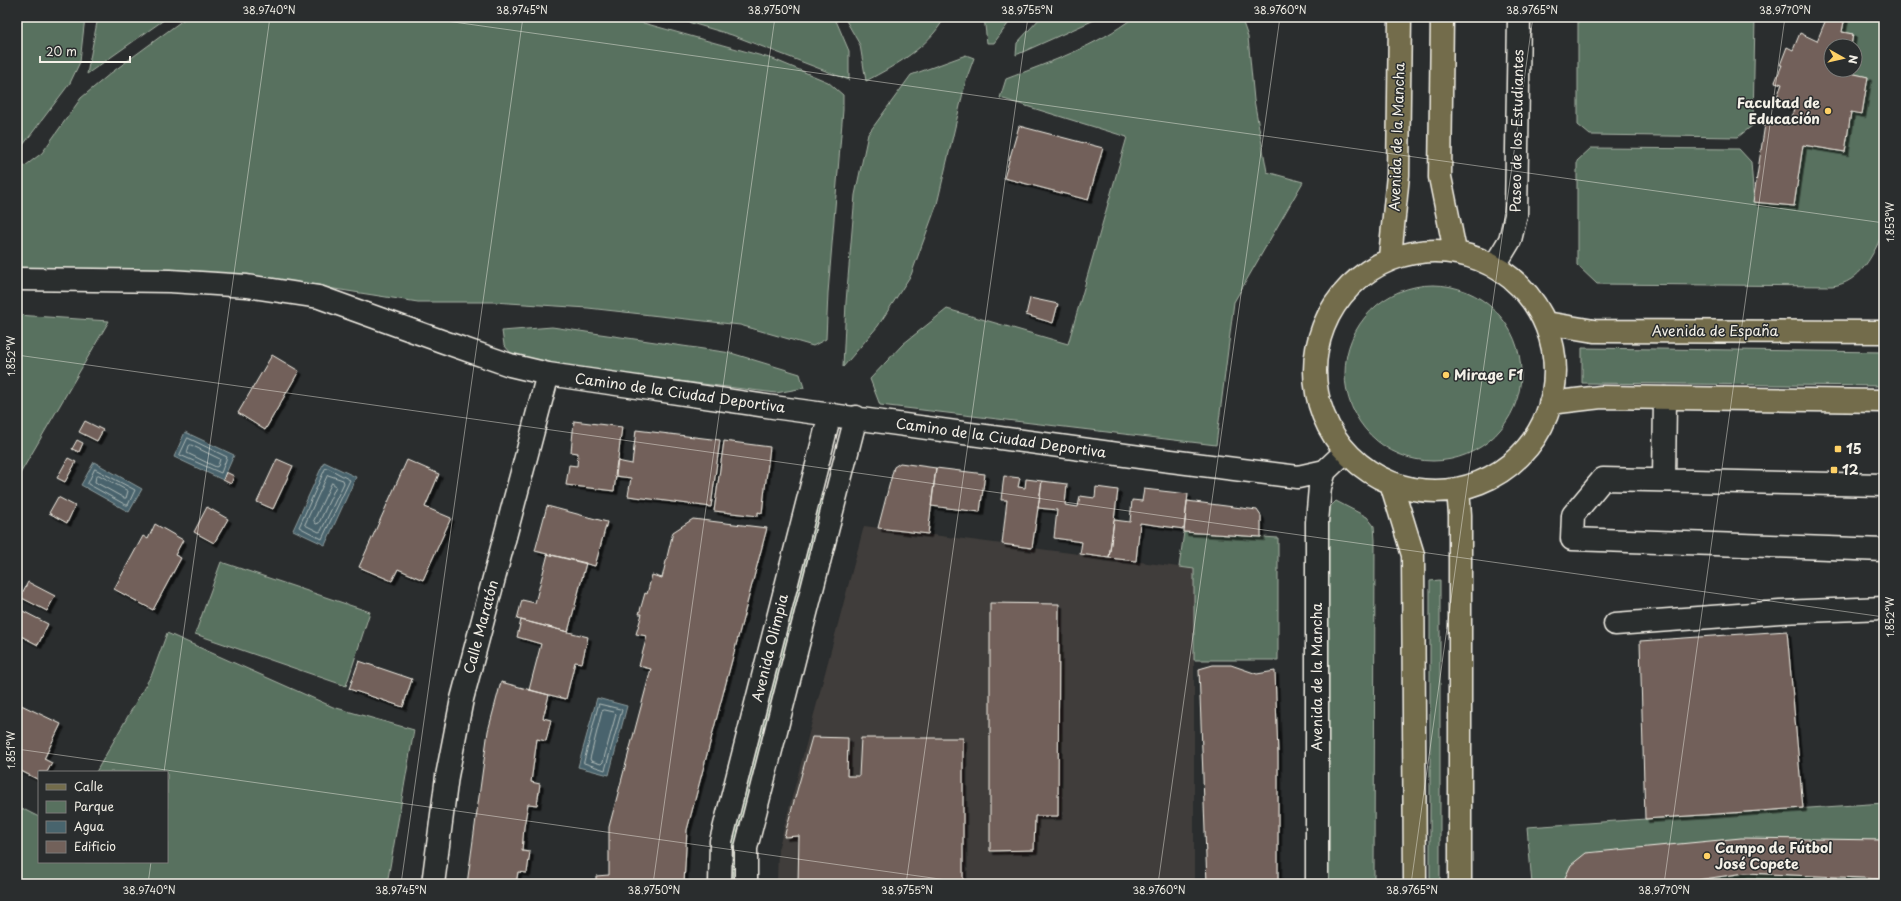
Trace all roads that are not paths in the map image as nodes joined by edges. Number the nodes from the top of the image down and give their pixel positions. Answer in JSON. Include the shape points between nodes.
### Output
{"nodes":[{"id":1,"x":1400,"y":17,"type":"edge"},
{"id":2,"x":1442,"y":17,"type":"edge"},
{"id":3,"x":1519,"y":17,"type":"edge"},
{"id":4,"x":1455,"y":251,"type":"junction"},
{"id":5,"x":1390,"y":257,"type":"junction"},
{"id":6,"x":1494,"y":265,"type":"junction"},
{"id":7,"x":17,"y":279,"type":"edge"},
{"id":8,"x":1546,"y":323,"type":"junction"},
{"id":9,"x":1884,"y":332,"type":"edge"},
{"id":10,"x":548,"y":374,"type":"junction"},
{"id":11,"x":1665,"y":398,"type":"junction"},
{"id":12,"x":1884,"y":401,"type":"edge"},
{"id":13,"x":1550,"y":403,"type":"junction"},
{"id":14,"x":830,"y":414,"type":"junction"},
{"id":15,"x":856,"y":417,"type":"junction"},
{"id":16,"x":1345,"y":452,"type":"junction"},
{"id":17,"x":1325,"y":471,"type":"junction"},
{"id":18,"x":1664,"y":480,"type":"junction"},
{"id":19,"x":1391,"y":483,"type":"junction"},
{"id":20,"x":1884,"y":484,"type":"edge"},
{"id":21,"x":1458,"y":489,"type":"junction"},
{"id":22,"x":1884,"y":550,"type":"edge"},
{"id":23,"x":1884,"y":608,"type":"edge"},
{"id":24,"x":1615,"y":624,"type":"dead end"},
{"id":25,"x":432,"y":884,"type":"edge"},
{"id":26,"x":720,"y":884,"type":"edge"},
{"id":27,"x":746,"y":884,"type":"edge"},
{"id":28,"x":1317,"y":884,"type":"edge"},
{"id":29,"x":1415,"y":884,"type":"edge"},
{"id":30,"x":1460,"y":884,"type":"edge"}],
"edges":[{"from":1,"to":5,"type":"main road","name":"Avenida de la Mancha","via":[[1398,175]]},
{"from":2,"to":4,"type":"main road","via":[[1440,177]]},
{"from":3,"to":6,"type":"street","name":"Paseo de los Estudiantes","via":[[1516,215],[1510,240]]},
{"from":4,"to":5,"type":"main road"},
{"from":4,"to":6,"type":"main road"},
{"from":5,"to":16,"type":"main road","via":[[1351,283],[1324,321],[1314,366],[1321,412]]},
{"from":6,"to":8,"type":"main road","via":[[1525,290]]},
{"from":7,"to":10,"type":"street","name":"Camino de la Ciudad Deportiva","via":[[170,281],[247,286],[319,297],[466,350]]},
{"from":8,"to":9,"type":"main road","name":"Avenida de España","via":[[1594,331]]},
{"from":8,"to":13,"type":"main road","via":[[1555,363]]},
{"from":10,"to":14,"type":"street","name":"Camino de la Ciudad Deportiva"},
{"from":10,"to":25,"type":"street","name":"Calle Maratón","via":[[462,699],[447,776]]},
{"from":11,"to":12,"type":"main road"},
{"from":11,"to":13,"type":"main road","via":[[1601,397]]},
{"from":11,"to":18,"type":"street"},
{"from":13,"to":21,"type":"main road","via":[[1538,434],[1516,459],[1489,478]]},
{"from":14,"to":15,"type":"street","name":"Camino de la Ciudad Deportiva"},
{"from":14,"to":26,"type":"street","name":"Avenida Olimpia","via":[[721,841]]},
{"from":15,"to":17,"type":"street","name":"Camino de la Ciudad Deportiva","via":[[1298,477]]},
{"from":15,"to":27,"type":"street","name":"Avenida Olimpia","via":[[746,848]]},
{"from":16,"to":17,"type":"street"},
{"from":16,"to":19,"type":"main road"},
{"from":17,"to":28,"type":"street","name":"Avenida de la Mancha","via":[[1320,487],[1317,522]]},
{"from":18,"to":20,"type":"street"},
{"from":18,"to":22,"type":"street","via":[[1603,479],[1572,515],[1572,539]]},
{"from":19,"to":21,"type":"main road","via":[[1424,491]]},
{"from":19,"to":29,"type":"main road","via":[[1413,555]]},
{"from":21,"to":30,"type":"main road"},
{"from":23,"to":24,"type":"street","via":[[1780,612]]}]}
